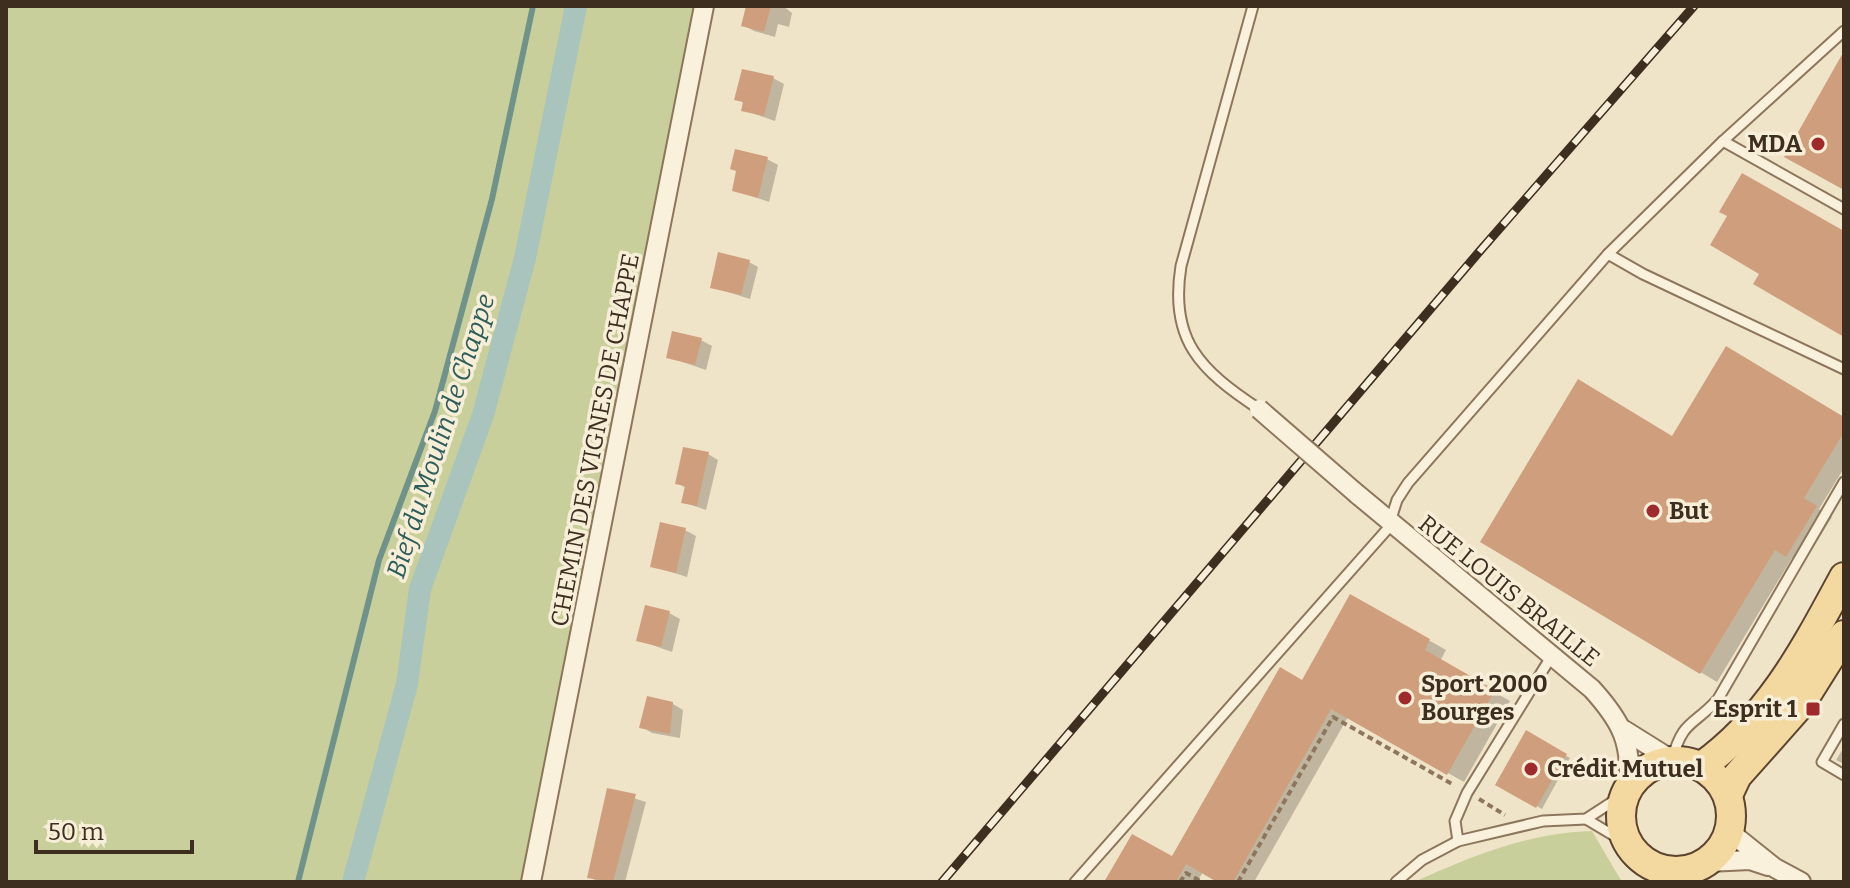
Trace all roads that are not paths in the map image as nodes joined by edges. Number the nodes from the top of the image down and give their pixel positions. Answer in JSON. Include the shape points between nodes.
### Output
{"nodes":[{"id":1,"x":704,"y":6,"type":"edge"},
{"id":2,"x":1253,"y":6,"type":"edge"},
{"id":3,"x":1844,"y":31,"type":"edge"},
{"id":4,"x":1723,"y":141,"type":"junction"},
{"id":5,"x":1844,"y":209,"type":"edge"},
{"id":6,"x":1608,"y":254,"type":"junction"},
{"id":7,"x":1844,"y":369,"type":"edge"},
{"id":8,"x":1259,"y":409,"type":"joint"},
{"id":9,"x":1844,"y":482,"type":"edge"},
{"id":10,"x":1390,"y":524,"type":"junction"},
{"id":11,"x":1844,"y":577,"type":"edge"},
{"id":12,"x":1844,"y":635,"type":"edge"},
{"id":13,"x":1551,"y":657,"type":"junction"},
{"id":14,"x":1844,"y":724,"type":"edge"},
{"id":15,"x":1624,"y":730,"type":"junction"},
{"id":16,"x":1672,"y":760,"type":"junction"},
{"id":17,"x":1702,"y":766,"type":"junction"},
{"id":18,"x":1844,"y":775,"type":"edge"},
{"id":19,"x":1627,"y":790,"type":"junction"},
{"id":20,"x":1728,"y":795,"type":"junction"},
{"id":21,"x":1586,"y":819,"type":"junction"},
{"id":22,"x":1730,"y":832,"type":"junction"},
{"id":23,"x":1458,"y":841,"type":"junction"},
{"id":24,"x":1636,"y":862,"type":"edge"},
{"id":25,"x":1775,"y":868,"type":"junction"},
{"id":26,"x":1694,"y":871,"type":"edge"},
{"id":27,"x":531,"y":882,"type":"edge"},
{"id":28,"x":1075,"y":882,"type":"edge"},
{"id":29,"x":1396,"y":882,"type":"edge"},
{"id":30,"x":1801,"y":882,"type":"edge"}],
"edges":[{"from":1,"to":27,"type":"street","name":"CHEMIN DES VIGNES DE CHAPPE"},
{"from":2,"to":8,"type":"lane","via":[[1175,300],[1182,332],[1197,357]]},
{"from":3,"to":4,"type":"lane"},
{"from":4,"to":5,"type":"lane"},
{"from":4,"to":6,"type":"lane"},
{"from":6,"to":7,"type":"lane"},
{"from":6,"to":10,"type":"lane","via":[[1408,483]]},
{"from":8,"to":10,"type":"street","name":"RUE LOUIS BRAILLE","bridge":true},
{"from":9,"to":16,"type":"lane","via":[[1718,699],[1678,736]]},
{"from":10,"to":13,"type":"street","name":"RUE LOUIS BRAILLE"},
{"from":10,"to":28,"type":"lane"},
{"from":11,"to":17,"type":"main road","via":[[1762,712],[1741,737]]},
{"from":12,"to":20,"type":"main road","via":[[1800,705],[1746,764]]},
{"from":13,"to":15,"type":"street","name":"RUE LOUIS BRAILLE","via":[[1592,689]]},
{"from":13,"to":23,"type":"lane","via":[[1467,793],[1455,821]]},
{"from":14,"to":18,"type":"lane","via":[[1822,762]]},
{"from":15,"to":16,"type":"street","name":"RUE LOUIS BRAILLE"},
{"from":15,"to":19,"type":"street","name":"RUE LOUIS BRAILLE"},
{"from":16,"to":17,"type":"main road"},
{"from":16,"to":19,"type":"main road","via":[[1647,768]]},
{"from":17,"to":20,"type":"main road"},
{"from":19,"to":21,"type":"lane"},
{"from":19,"to":24,"type":"main road","via":[[1621,826]]},
{"from":20,"to":22,"type":"main road"},
{"from":21,"to":23,"type":"lane","via":[[1543,821]]},
{"from":21,"to":24,"type":"lane"},
{"from":22,"to":25,"type":"street"},
{"from":22,"to":26,"type":"main road","via":[[1721,849]]},
{"from":23,"to":29,"type":"lane","via":[[1422,860]]},
{"from":24,"to":26,"type":"main road"},
{"from":25,"to":26,"type":"street","via":[[1750,860]]},
{"from":25,"to":30,"type":"street"}]}
